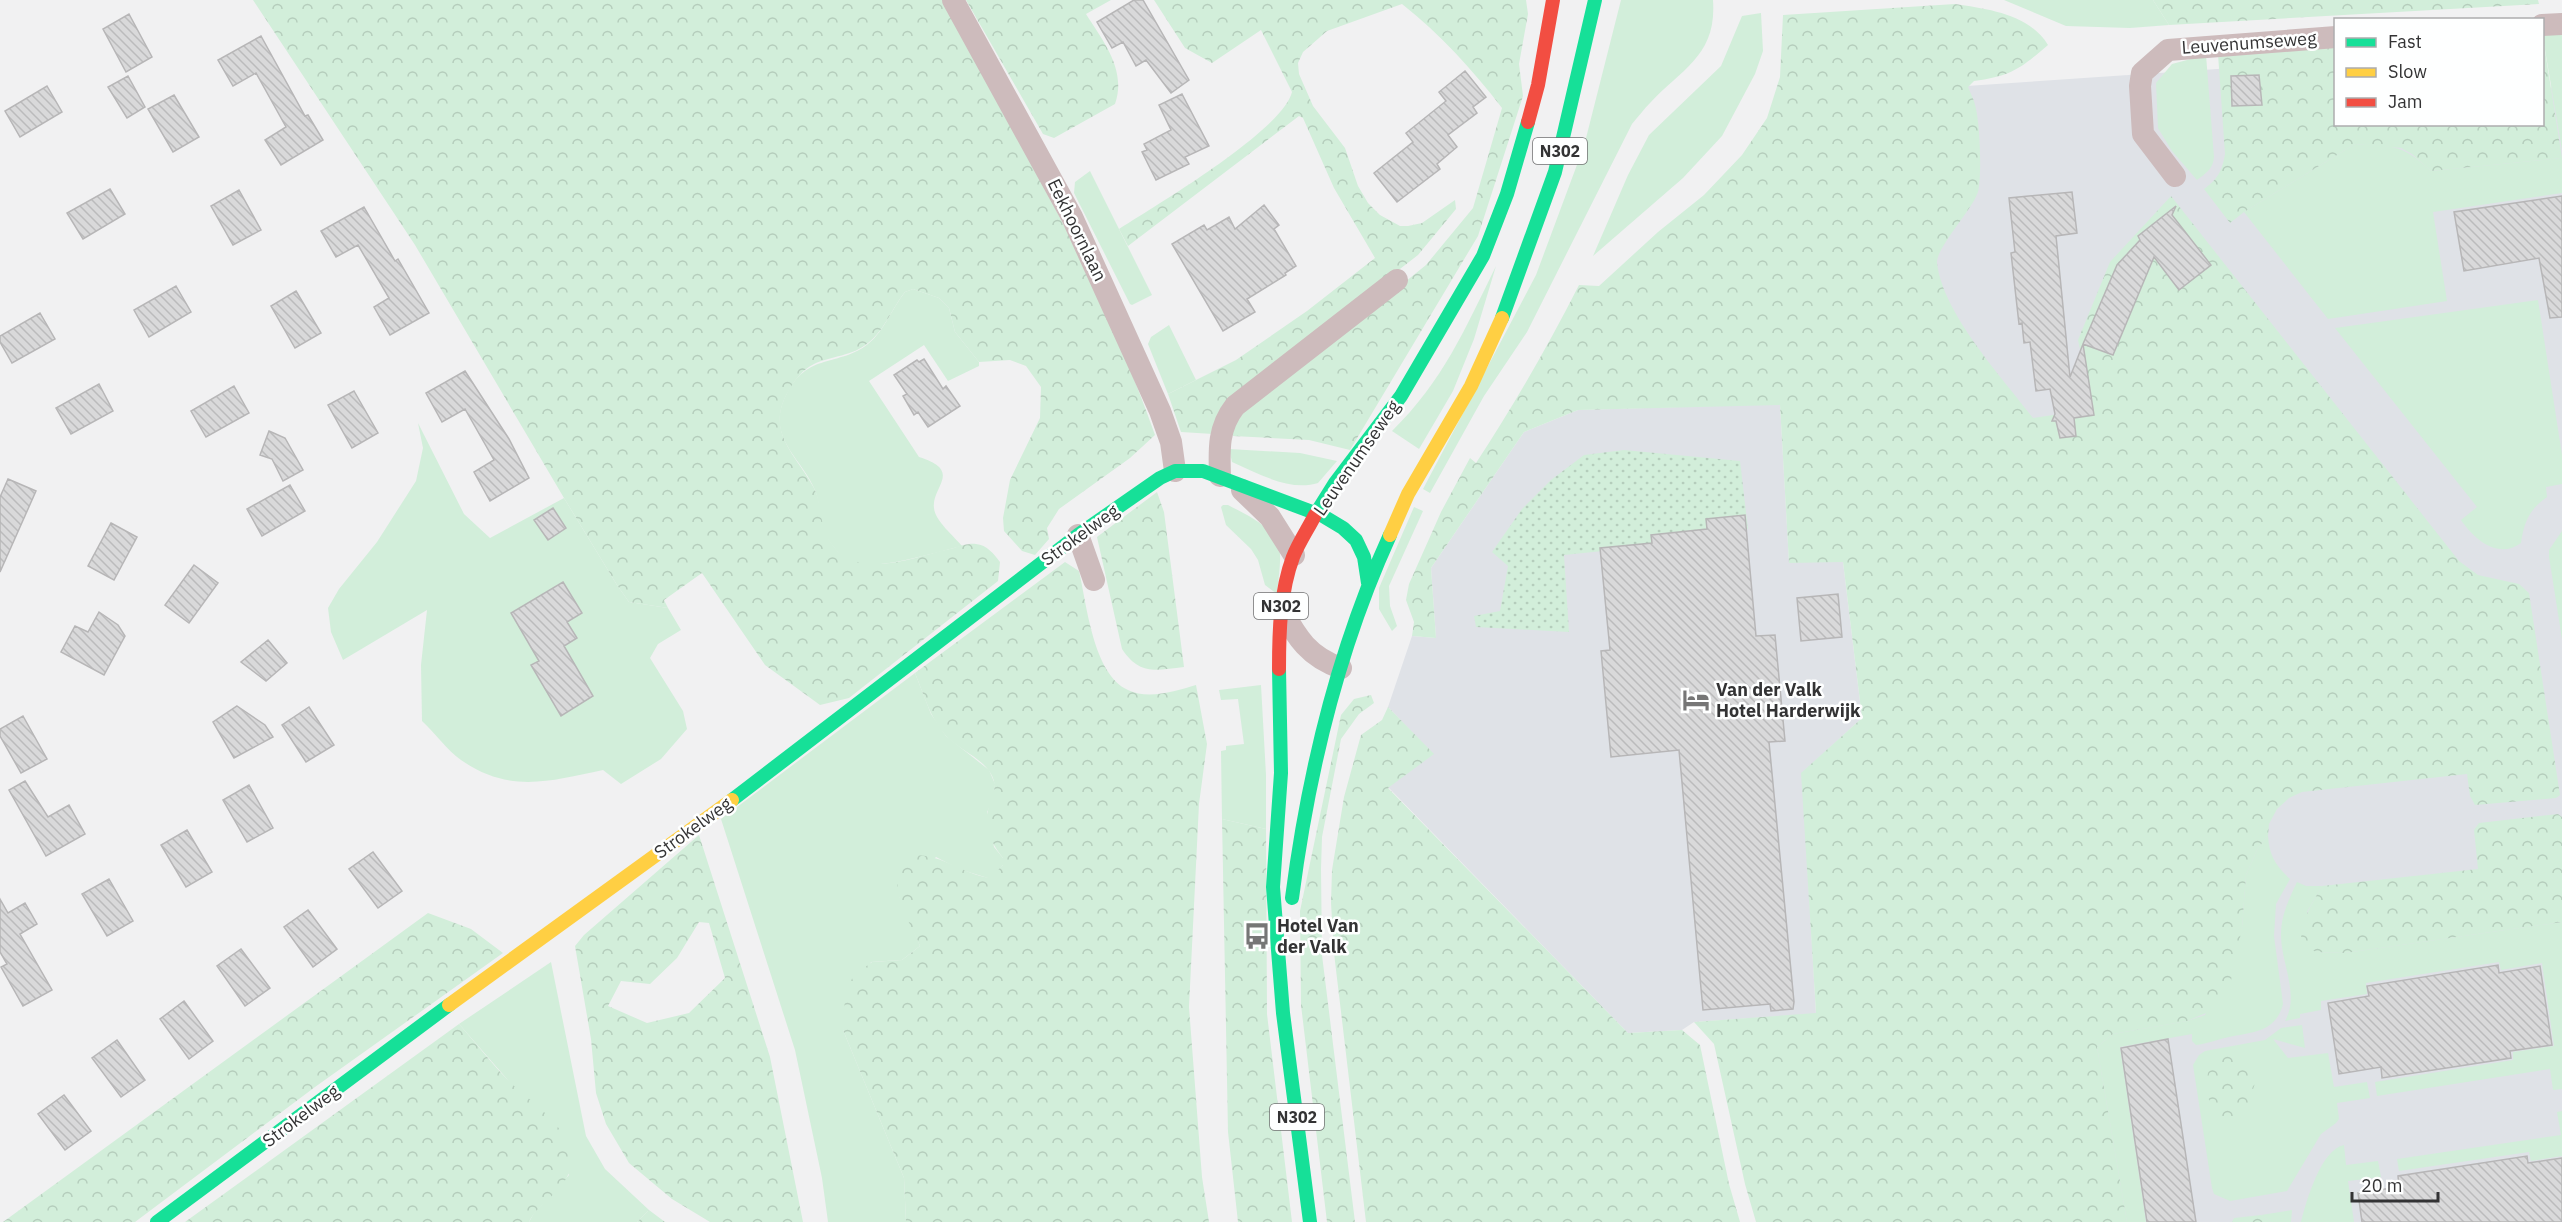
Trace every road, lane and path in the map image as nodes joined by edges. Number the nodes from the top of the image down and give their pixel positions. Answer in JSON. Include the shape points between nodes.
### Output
{"nodes":[{"id":1,"x":953,"y":0,"type":"edge"},
{"id":2,"x":1553,"y":0,"type":"edge"},
{"id":3,"x":1595,"y":0,"type":"edge"},
{"id":4,"x":2562,"y":24,"type":"edge"},
{"id":5,"x":2544,"y":25,"type":"edge"},
{"id":6,"x":2334,"y":37,"type":"edge"},
{"id":7,"x":2175,"y":176,"type":"dead end"},
{"id":8,"x":1397,"y":280,"type":"dead end"},
{"id":9,"x":1175,"y":471,"type":"junction"},
{"id":10,"x":1228,"y":480,"type":"junction"},
{"id":11,"x":1316,"y":513,"type":"junction"},
{"id":12,"x":1078,"y":535,"type":"junction"},
{"id":13,"x":1294,"y":555,"type":"junction"},
{"id":14,"x":1094,"y":580,"type":"dead end"},
{"id":15,"x":1368,"y":584,"type":"junction"},
{"id":16,"x":1281,"y":609,"type":"junction"},
{"id":17,"x":1341,"y":668,"type":"junction"},
{"id":18,"x":1283,"y":1013,"type":"junction"},
{"id":19,"x":157,"y":1222,"type":"edge"},
{"id":20,"x":1310,"y":1222,"type":"edge"}],
"edges":[{"from":1,"to":9,"type":"street","name":"Eekhoornlaan","via":[[1072,217],[1160,411],[1171,442]]},
{"from":2,"to":11,"type":"main road","name":"Leuvenumseweg","number":"N302","via":[[1524,138],[1484,256],[1401,396]]},
{"from":3,"to":15,"type":"main road","name":"Leuvenumseweg","number":"N302","via":[[1555,172],[1511,299],[1471,386],[1408,494]]},
{"from":4,"to":5,"type":"street"},
{"from":6,"to":7,"type":"street","name":"Leuvenumseweg","via":[[2168,50],[2142,73],[2143,134]]},
{"from":8,"to":10,"type":"street","via":[[1235,406],[1223,425],[1219,441]]},
{"from":9,"to":10,"type":"main road","via":[[1203,471]]},
{"from":9,"to":12,"type":"main road","name":"Strokelweg"},
{"from":10,"to":11,"type":"main road"},
{"from":10,"to":13,"type":"street","via":[[1270,517]]},
{"from":11,"to":13,"type":"main road","name":"Leuvenumseweg","number":"N302"},
{"from":11,"to":15,"type":"main road","via":[[1356,540],[1364,557]]},
{"from":12,"to":14,"type":"street"},
{"from":12,"to":19,"type":"main road","name":"Strokelweg","via":[[711,816]]},
{"from":13,"to":16,"type":"main road","name":"Leuvenumseweg","number":"N302"},
{"from":15,"to":17,"type":"main road","name":"Leuvenumseweg","number":"N302"},
{"from":16,"to":17,"type":"street","via":[[1306,649]]},
{"from":16,"to":18,"type":"main road","name":"Leuvenumseweg","number":"N302","via":[[1281,773],[1273,887]]},
{"from":17,"to":18,"type":"main road","name":"Leuvenumseweg","number":"N302","via":[[1302,822]]},
{"from":18,"to":20,"type":"main road","name":"Leuvenumseweg","number":"N302"}]}
